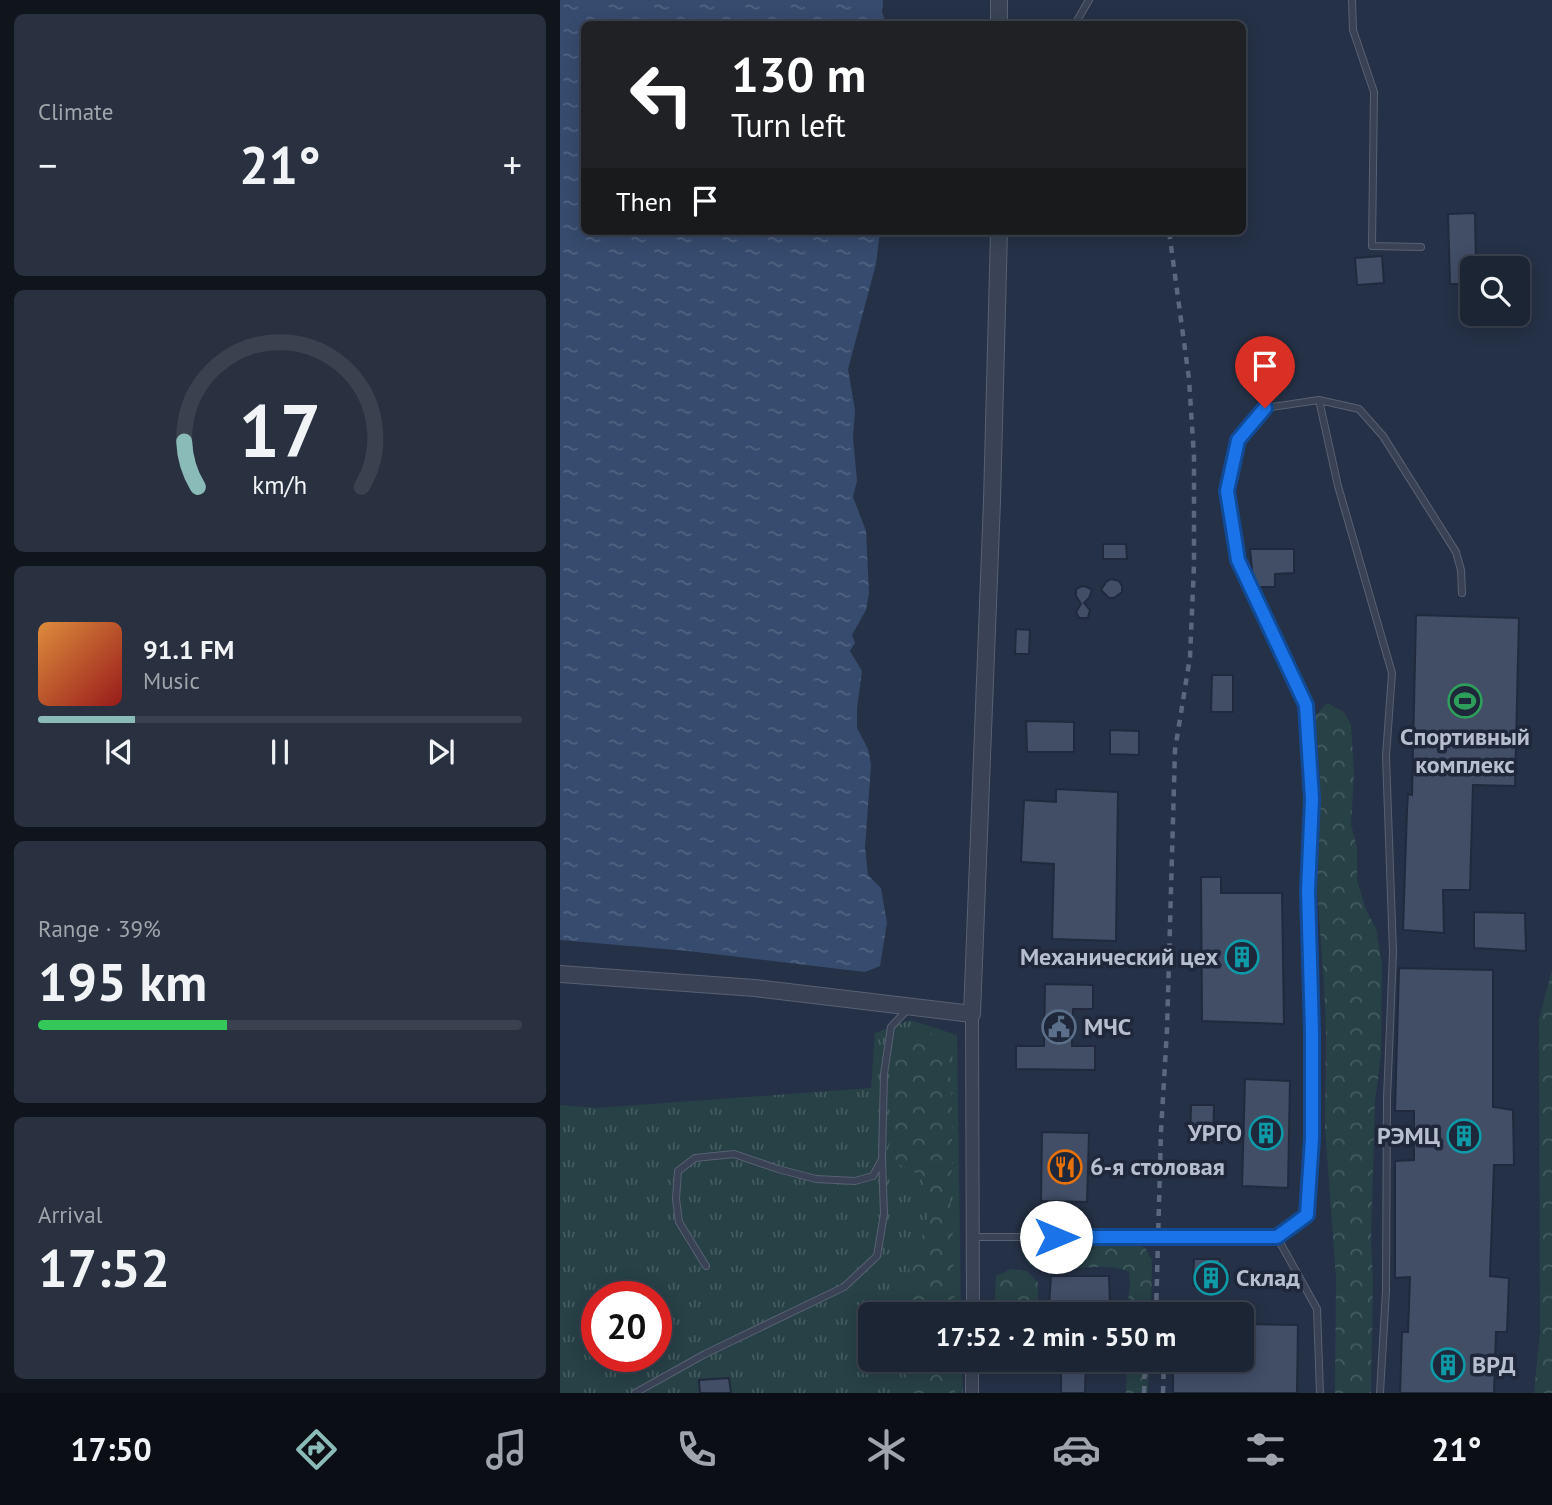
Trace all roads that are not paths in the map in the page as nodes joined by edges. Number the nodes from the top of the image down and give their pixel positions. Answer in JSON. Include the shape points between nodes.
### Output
{"nodes":[{"id":1,"x":999,"y":0,"type":"edge"},
{"id":2,"x":1089,"y":0,"type":"edge"},
{"id":3,"x":1352,"y":0,"type":"edge"},
{"id":4,"x":999,"y":21,"type":"edge"},
{"id":5,"x":1077,"y":21,"type":"edge"},
{"id":6,"x":999,"y":235,"type":"edge"},
{"id":7,"x":1421,"y":247,"type":"dead end"},
{"id":8,"x":1319,"y":400,"type":"junction"},
{"id":9,"x":1462,"y":593,"type":"dead end"},
{"id":10,"x":560,"y":974,"type":"edge"},
{"id":11,"x":910,"y":1006,"type":"junction"},
{"id":12,"x":972,"y":1014,"type":"junction"},
{"id":13,"x":882,"y":1159,"type":"junction"},
{"id":14,"x":973,"y":1237,"type":"junction"},
{"id":15,"x":1277,"y":1237,"type":"junction"},
{"id":16,"x":706,"y":1266,"type":"dead end"},
{"id":17,"x":972,"y":1302,"type":"edge"},
{"id":18,"x":972,"y":1372,"type":"edge"},
{"id":19,"x":635,"y":1393,"type":"edge"},
{"id":20,"x":972,"y":1393,"type":"edge"},
{"id":21,"x":1320,"y":1393,"type":"edge"},
{"id":22,"x":1380,"y":1393,"type":"edge"}],
"edges":[{"from":1,"to":4,"type":"street"},
{"from":2,"to":5,"type":"lane"},
{"from":3,"to":7,"type":"lane","via":[[1353,30],[1374,92],[1372,247]]},
{"from":6,"to":12,"type":"street"},
{"from":8,"to":9,"type":"lane","via":[[1359,409],[1383,436],[1456,552]]},
{"from":8,"to":15,"type":"lane","via":[[1265,408],[1238,440],[1227,491],[1238,560],[1306,705],[1312,799],[1308,891],[1312,1138],[1307,1215]]},
{"from":8,"to":22,"type":"lane","via":[[1338,486],[1392,673],[1386,756],[1393,952]]},
{"from":10,"to":11,"type":"street","via":[[755,988]]},
{"from":11,"to":12,"type":"street"},
{"from":11,"to":13,"type":"lane","via":[[891,1027],[884,1074]]},
{"from":12,"to":14,"type":"street"},
{"from":13,"to":16,"type":"lane","via":[[873,1175],[855,1181],[816,1179],[734,1154],[695,1158],[678,1171],[676,1199],[679,1223]]},
{"from":13,"to":19,"type":"lane","via":[[884,1214],[877,1256],[844,1287]]},
{"from":14,"to":15,"type":"lane"},
{"from":14,"to":17,"type":"street"},
{"from":15,"to":21,"type":"lane","via":[[1317,1309]]},
{"from":18,"to":20,"type":"street"}]}
